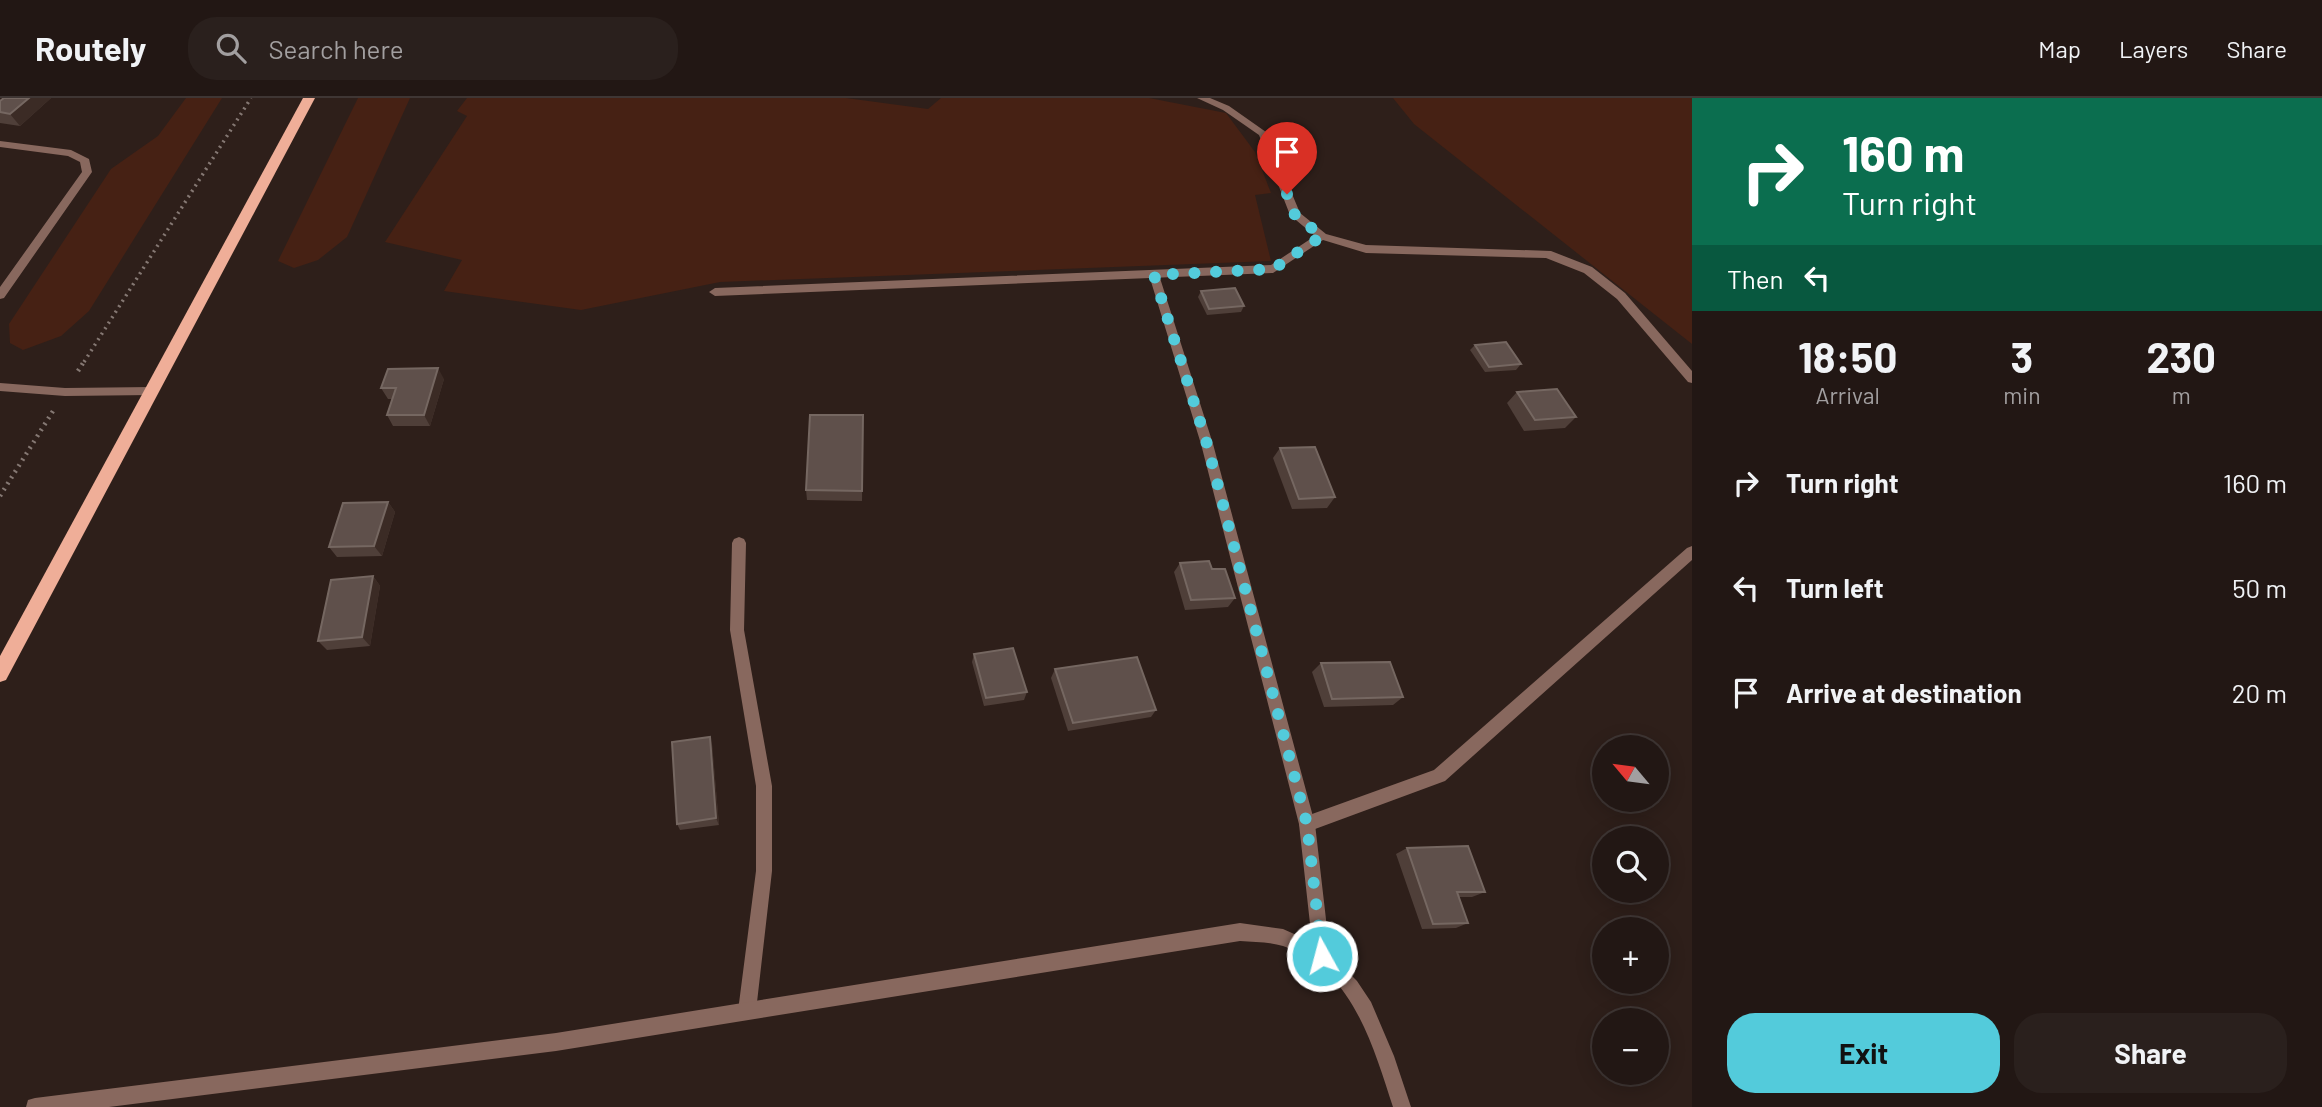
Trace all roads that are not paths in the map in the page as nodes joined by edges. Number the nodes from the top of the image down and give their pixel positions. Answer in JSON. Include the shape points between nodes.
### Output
{"nodes":[{"id":1,"x":309,"y":98,"type":"edge"},
{"id":2,"x":1202,"y":98,"type":"edge"},
{"id":3,"x":0,"y":144,"type":"edge"},
{"id":4,"x":1322,"y":236,"type":"junction"},
{"id":5,"x":1154,"y":275,"type":"junction"},
{"id":6,"x":715,"y":292,"type":"dead end"},
{"id":7,"x":0,"y":295,"type":"edge"},
{"id":8,"x":1692,"y":379,"type":"edge"},
{"id":9,"x":0,"y":387,"type":"edge"},
{"id":10,"x":152,"y":391,"type":"junction"},
{"id":11,"x":739,"y":543,"type":"dead end"},
{"id":12,"x":1692,"y":552,"type":"edge"},
{"id":13,"x":0,"y":674,"type":"edge"},
{"id":14,"x":1307,"y":824,"type":"junction"},
{"id":15,"x":1322,"y":956,"type":"junction"},
{"id":16,"x":747,"y":1011,"type":"junction"},
{"id":17,"x":35,"y":1107,"type":"edge"},
{"id":18,"x":1402,"y":1107,"type":"edge"}],
"edges":[{"from":1,"to":10,"type":"main road"},
{"from":2,"to":4,"type":"street","via":[[1226,108],[1263,134],[1295,215]]},
{"from":3,"to":7,"type":"street","via":[[71,153],[85,160],[86,172]]},
{"from":4,"to":5,"type":"street","via":[[1273,269]]},
{"from":4,"to":8,"type":"street","via":[[1366,249],[1547,254],[1588,270],[1621,296]]},
{"from":5,"to":6,"type":"street"},
{"from":5,"to":14,"type":"street","via":[[1207,444]]},
{"from":9,"to":10,"type":"street"},
{"from":10,"to":13,"type":"main road"},
{"from":11,"to":16,"type":"street","via":[[737,630],[764,786],[764,871]]},
{"from":12,"to":14,"type":"street","via":[[1438,776]]},
{"from":14,"to":15,"type":"street"},
{"from":15,"to":16,"type":"street","via":[[1286,938],[1240,932]]},
{"from":15,"to":18,"type":"street","via":[[1352,986],[1373,1020]]},
{"from":16,"to":17,"type":"street","via":[[556,1042]]}]}
